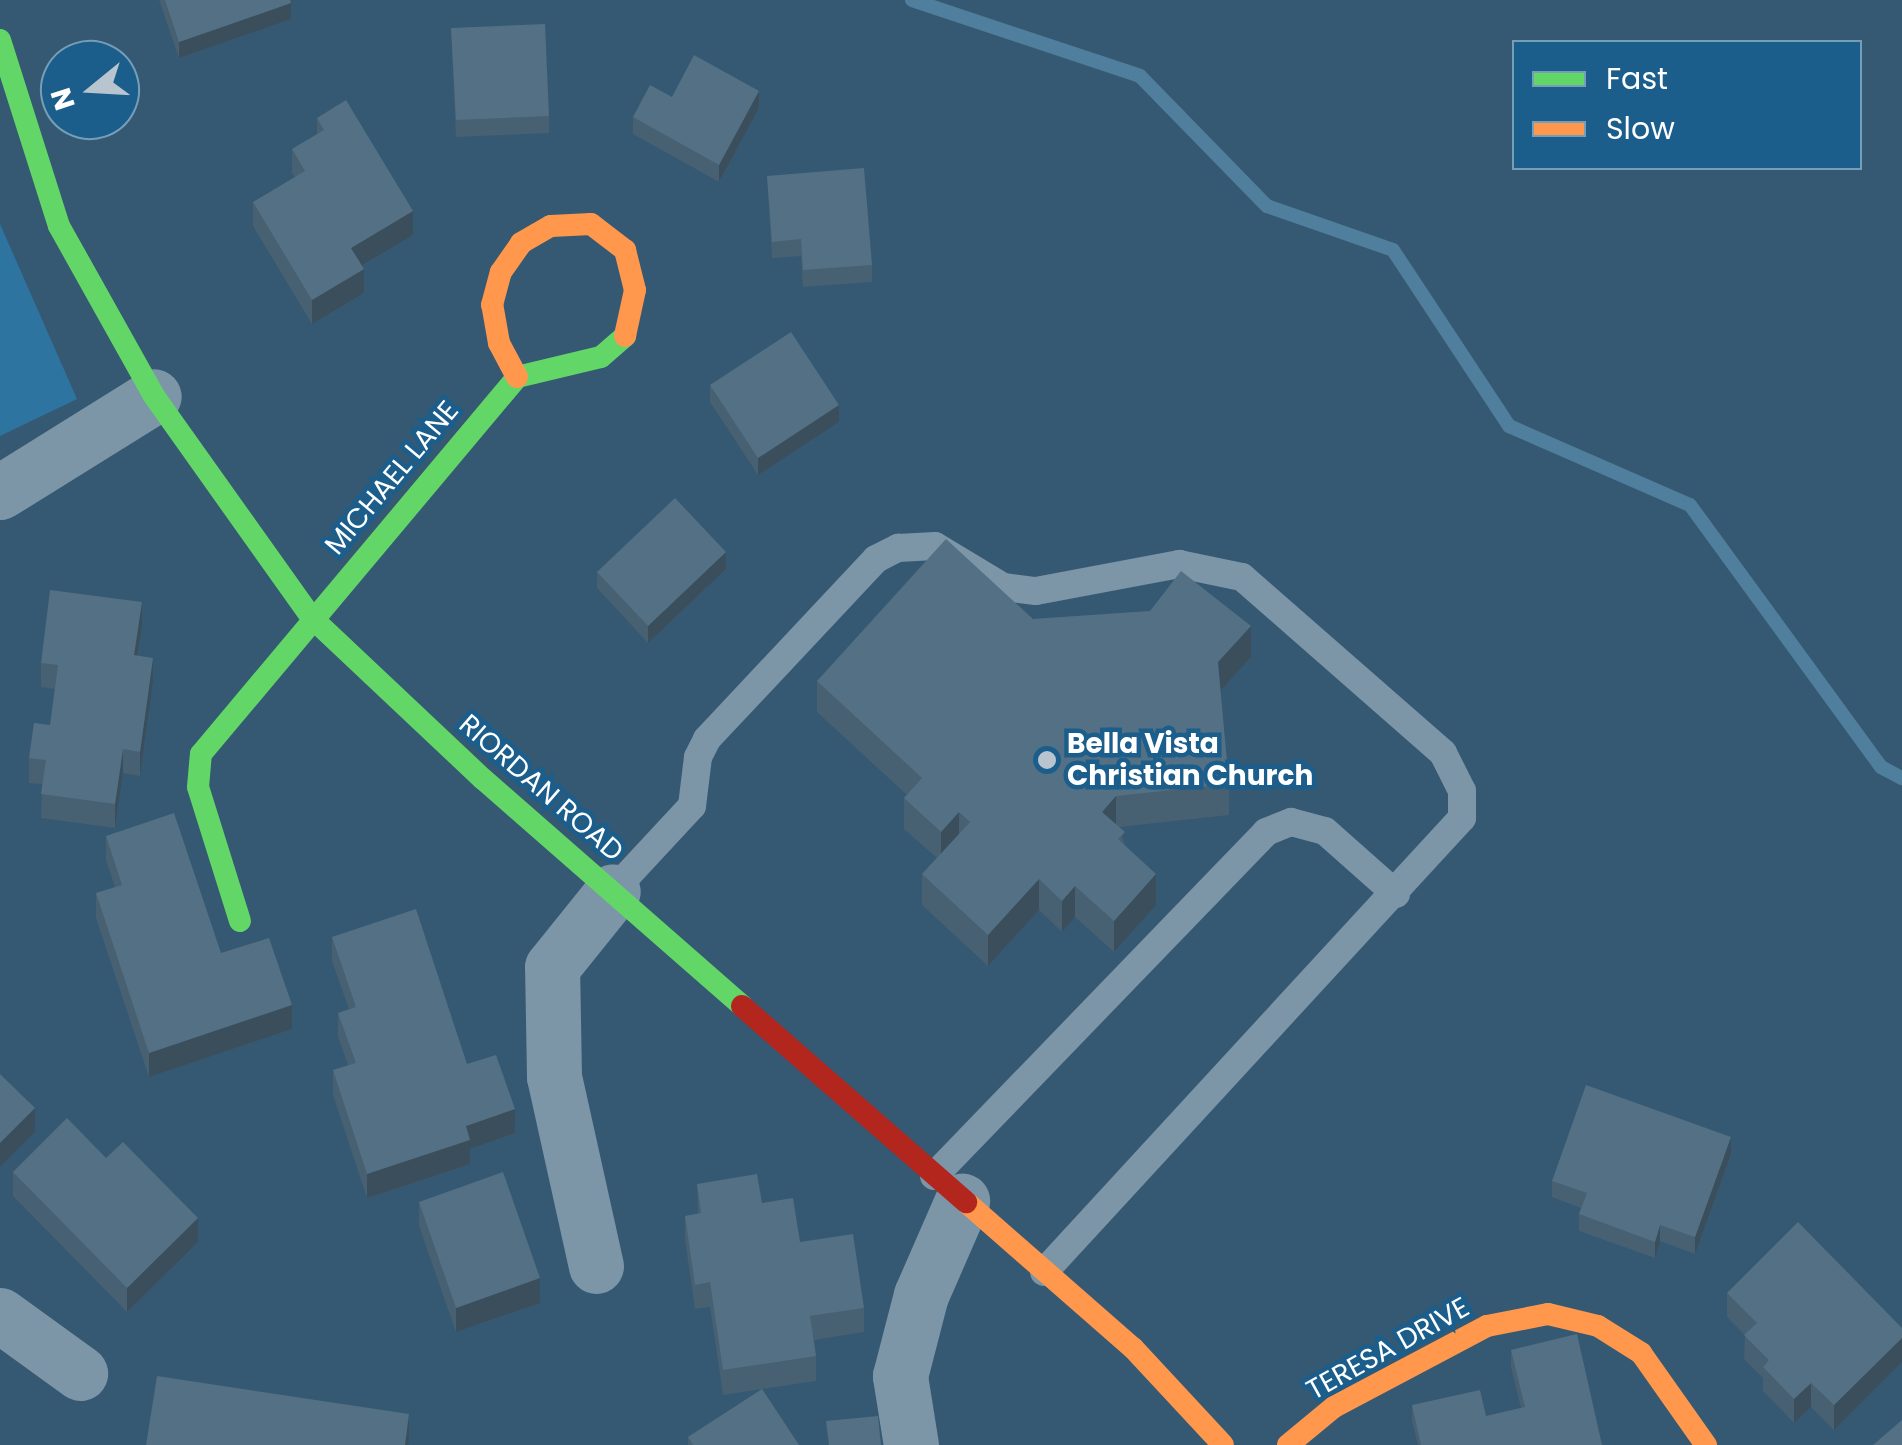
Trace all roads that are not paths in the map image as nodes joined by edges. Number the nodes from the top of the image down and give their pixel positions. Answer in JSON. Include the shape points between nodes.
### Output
{"nodes":[{"id":1,"x":0,"y":40,"type":"edge"},
{"id":2,"x":517,"y":377,"type":"junction"},
{"id":3,"x":154,"y":396,"type":"junction"},
{"id":4,"x":0,"y":492,"type":"edge"},
{"id":5,"x":312,"y":618,"type":"junction"},
{"id":6,"x":613,"y":891,"type":"junction"},
{"id":7,"x":1396,"y":894,"type":"junction"},
{"id":8,"x":240,"y":920,"type":"dead end"},
{"id":9,"x":948,"y":1189,"type":"junction"},
{"id":10,"x":596,"y":1266,"type":"dead end"},
{"id":11,"x":1044,"y":1272,"type":"junction"},
{"id":12,"x":0,"y":1316,"type":"edge"},
{"id":13,"x":80,"y":1373,"type":"dead end"},
{"id":14,"x":912,"y":1445,"type":"edge"},
{"id":15,"x":1223,"y":1445,"type":"edge"},
{"id":16,"x":1288,"y":1445,"type":"edge"},
{"id":17,"x":1706,"y":1445,"type":"edge"}],
"edges":[{"from":1,"to":3,"type":"street","name":"RIORDAN ROAD","via":[[59,226]]},
{"from":2,"to":2,"type":"street","via":[[601,357],[628,334],[636,290],[625,250],[591,224],[551,226],[521,243],[501,272],[492,305],[499,343]]},
{"from":2,"to":5,"type":"street","name":"MICHAEL LANE"},
{"from":3,"to":4,"type":"street"},
{"from":3,"to":5,"type":"street","name":"RIORDAN ROAD"},
{"from":5,"to":6,"type":"street","name":"RIORDAN ROAD"},
{"from":5,"to":8,"type":"street","name":"MICHAEL LANE","via":[[201,754],[198,787]]},
{"from":6,"to":7,"type":"lane","via":[[692,806],[698,758],[720,725],[876,560],[898,548],[935,546],[1002,588],[1036,591],[1179,564],[1242,576],[1443,753],[1462,791],[1462,818]]},
{"from":6,"to":9,"type":"street","name":"RIORDAN ROAD"},
{"from":6,"to":10,"type":"street","via":[[552,966],[554,1076]]},
{"from":7,"to":9,"type":"lane","via":[[1325,831],[1291,822],[1266,832]]},
{"from":7,"to":11,"type":"lane"},
{"from":9,"to":11,"type":"street","name":"RIORDAN ROAD"},
{"from":9,"to":14,"type":"street","via":[[900,1376]]},
{"from":11,"to":15,"type":"street","name":"RIORDAN ROAD","via":[[1133,1348]]},
{"from":12,"to":13,"type":"street"},
{"from":16,"to":17,"type":"street","name":"TERESA DRIVE","via":[[1334,1407],[1487,1326],[1548,1314],[1598,1326],[1641,1353]]}]}
